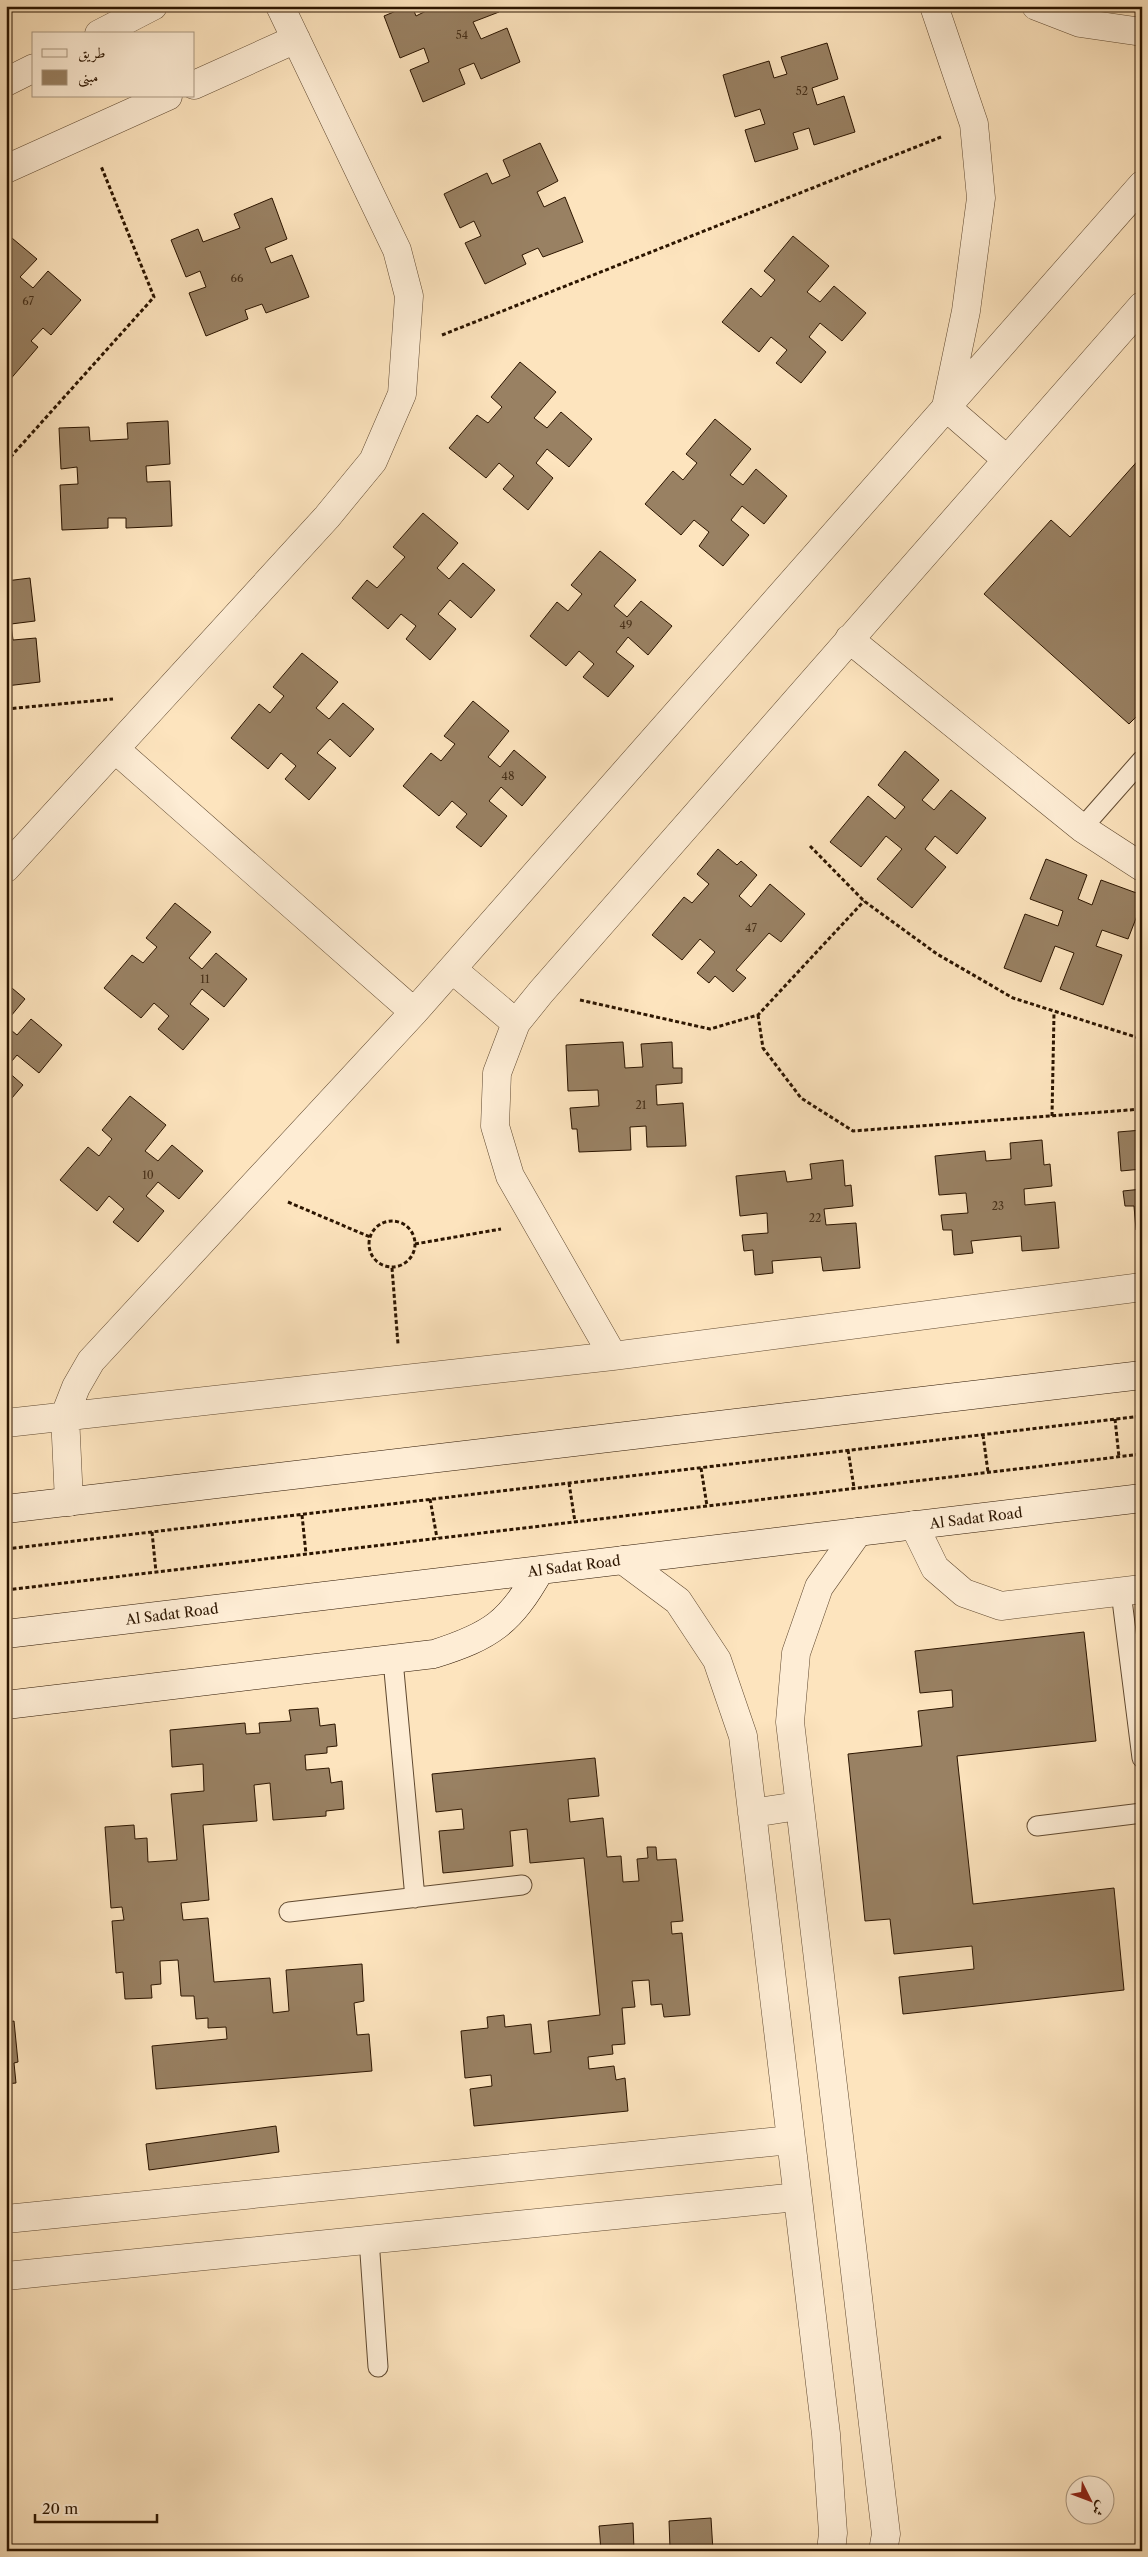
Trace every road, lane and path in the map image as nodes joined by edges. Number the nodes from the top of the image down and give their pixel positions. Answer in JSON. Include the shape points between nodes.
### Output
{"nodes":[{"id":1,"x":153,"y":6,"type":"edge"},
{"id":2,"x":280,"y":6,"type":"edge"},
{"id":3,"x":934,"y":6,"type":"edge"},
{"id":4,"x":1036,"y":6,"type":"edge"},
{"id":5,"x":104,"y":32,"type":"edge"},
{"id":6,"x":1142,"y":32,"type":"edge"},
{"id":7,"x":296,"y":39,"type":"junction"},
{"id":8,"x":32,"y":69,"type":"edge"},
{"id":9,"x":6,"y":82,"type":"edge"},
{"id":10,"x":195,"y":85,"type":"edge"},
{"id":11,"x":164,"y":98,"type":"edge"},
{"id":12,"x":974,"y":124,"type":"junction"},
{"id":13,"x":88,"y":132,"type":"junction"},
{"id":14,"x":6,"y":169,"type":"edge"},
{"id":15,"x":1142,"y":185,"type":"edge"},
{"id":16,"x":1142,"y":306,"type":"edge"},
{"id":17,"x":404,"y":350,"type":"junction"},
{"id":18,"x":946,"y":407,"type":"junction"},
{"id":19,"x":1006,"y":459,"type":"junction"},
{"id":20,"x":6,"y":462,"type":"edge"},
{"id":21,"x":849,"y":639,"type":"junction"},
{"id":22,"x":163,"y":694,"type":"junction"},
{"id":23,"x":6,"y":709,"type":"edge"},
{"id":24,"x":115,"y":749,"type":"junction"},
{"id":25,"x":1142,"y":760,"type":"edge"},
{"id":26,"x":1082,"y":828,"type":"junction"},
{"id":27,"x":810,"y":846,"type":"dead end"},
{"id":28,"x":6,"y":868,"type":"edge"},
{"id":29,"x":1142,"y":868,"type":"edge"},
{"id":30,"x":864,"y":900,"type":"junction"},
{"id":31,"x":452,"y":969,"type":"junction"},
{"id":32,"x":541,"y":992,"type":"junction"},
{"id":33,"x":414,"y":1012,"type":"junction"},
{"id":34,"x":1054,"y":1013,"type":"junction"},
{"id":35,"x":758,"y":1015,"type":"junction"},
{"id":36,"x":516,"y":1023,"type":"junction"},
{"id":37,"x":1142,"y":1039,"type":"edge"},
{"id":38,"x":1142,"y":1109,"type":"edge"},
{"id":39,"x":1052,"y":1116,"type":"junction"},
{"id":40,"x":251,"y":1186,"type":"junction"},
{"id":41,"x":537,"y":1223,"type":"junction"},
{"id":42,"x":370,"y":1237,"type":"junction"},
{"id":43,"x":415,"y":1244,"type":"junction"},
{"id":44,"x":392,"y":1268,"type":"junction"},
{"id":45,"x":1142,"y":1287,"type":"edge"},
{"id":46,"x":613,"y":1356,"type":"junction"},
{"id":47,"x":1142,"y":1375,"type":"edge"},
{"id":48,"x":401,"y":1378,"type":"junction"},
{"id":49,"x":65,"y":1415,"type":"junction"},
{"id":50,"x":1142,"y":1416,"type":"edge"},
{"id":51,"x":1114,"y":1419,"type":"junction"},
{"id":52,"x":6,"y":1423,"type":"edge"},
{"id":53,"x":983,"y":1435,"type":"junction"},
{"id":54,"x":848,"y":1450,"type":"junction"},
{"id":55,"x":1142,"y":1454,"type":"edge"},
{"id":56,"x":1119,"y":1457,"type":"junction"},
{"id":57,"x":701,"y":1468,"type":"junction"},
{"id":58,"x":988,"y":1472,"type":"junction"},
{"id":59,"x":570,"y":1483,"type":"junction"},
{"id":60,"x":854,"y":1488,"type":"junction"},
{"id":61,"x":1142,"y":1498,"type":"edge"},
{"id":62,"x":430,"y":1500,"type":"junction"},
{"id":63,"x":69,"y":1502,"type":"junction"},
{"id":64,"x":707,"y":1506,"type":"junction"},
{"id":65,"x":6,"y":1509,"type":"edge"},
{"id":66,"x":302,"y":1514,"type":"junction"},
{"id":67,"x":575,"y":1522,"type":"junction"},
{"id":68,"x":914,"y":1525,"type":"junction"},
{"id":69,"x":152,"y":1532,"type":"junction"},
{"id":70,"x":858,"y":1532,"type":"junction"},
{"id":71,"x":438,"y":1538,"type":"junction"},
{"id":72,"x":6,"y":1549,"type":"edge"},
{"id":73,"x":306,"y":1554,"type":"junction"},
{"id":74,"x":623,"y":1560,"type":"junction"},
{"id":75,"x":540,"y":1570,"type":"junction"},
{"id":76,"x":156,"y":1572,"type":"junction"},
{"id":77,"x":6,"y":1590,"type":"edge"},
{"id":78,"x":1131,"y":1590,"type":"edge"},
{"id":79,"x":6,"y":1634,"type":"edge"},
{"id":80,"x":393,"y":1660,"type":"junction"},
{"id":81,"x":6,"y":1705,"type":"edge"},
{"id":82,"x":1142,"y":1758,"type":"edge"},
{"id":83,"x":798,"y":1806,"type":"junction"},
{"id":84,"x":752,"y":1813,"type":"junction"},
{"id":85,"x":1142,"y":1814,"type":"edge"},
{"id":86,"x":1036,"y":1826,"type":"dead end"},
{"id":87,"x":522,"y":1885,"type":"dead end"},
{"id":88,"x":415,"y":1898,"type":"junction"},
{"id":89,"x":289,"y":1912,"type":"dead end"},
{"id":90,"x":790,"y":2140,"type":"junction"},
{"id":91,"x":798,"y":2197,"type":"junction"},
{"id":92,"x":6,"y":2219,"type":"edge"},
{"id":93,"x":369,"y":2239,"type":"junction"},
{"id":94,"x":6,"y":2276,"type":"edge"},
{"id":95,"x":378,"y":2367,"type":"dead end"},
{"id":96,"x":831,"y":2551,"type":"edge"},
{"id":97,"x":884,"y":2551,"type":"edge"}],
"edges":[{"from":1,"to":5,"type":"street"},
{"from":2,"to":7,"type":"street"},
{"from":3,"to":12,"type":"street"},
{"from":4,"to":6,"type":"street","via":[[1080,23]]},
{"from":7,"to":10,"type":"street"},
{"from":7,"to":17,"type":"street","via":[[397,250],[409,296]]},
{"from":8,"to":9,"type":"street"},
{"from":11,"to":13,"type":"street"},
{"from":12,"to":17,"type":"path"},
{"from":12,"to":18,"type":"street","via":[[981,198],[966,311]]},
{"from":13,"to":14,"type":"street"},
{"from":13,"to":20,"type":"path","via":[[154,297]]},
{"from":15,"to":18,"type":"street"},
{"from":16,"to":19,"type":"street"},
{"from":17,"to":22,"type":"street","via":[[402,394],[373,461],[327,517]]},
{"from":18,"to":19,"type":"street"},
{"from":18,"to":31,"type":"street"},
{"from":19,"to":21,"type":"street"},
{"from":21,"to":26,"type":"street"},
{"from":21,"to":32,"type":"street"},
{"from":22,"to":23,"type":"path"},
{"from":22,"to":24,"type":"street"},
{"from":24,"to":28,"type":"street"},
{"from":24,"to":33,"type":"street"},
{"from":25,"to":26,"type":"lane"},
{"from":26,"to":29,"type":"street"},
{"from":27,"to":30,"type":"path"},
{"from":30,"to":34,"type":"path","via":[[937,954],[1013,998]]},
{"from":30,"to":35,"type":"path"},
{"from":31,"to":33,"type":"street"},
{"from":31,"to":36,"type":"street"},
{"from":32,"to":35,"type":"path","via":[[710,1029]]},
{"from":32,"to":36,"type":"street"},
{"from":33,"to":40,"type":"street"},
{"from":34,"to":37,"type":"path"},
{"from":34,"to":39,"type":"path"},
{"from":35,"to":39,"type":"path","via":[[763,1048],[800,1098],[853,1131]]},
{"from":36,"to":41,"type":"street","via":[[498,1073],[496,1126],[510,1176]]},
{"from":38,"to":39,"type":"path"},
{"from":40,"to":42,"type":"path"},
{"from":40,"to":49,"type":"street","via":[[91,1361]]},
{"from":41,"to":43,"type":"path"},
{"from":41,"to":46,"type":"street"},
{"from":42,"to":43,"type":"path","via":[[376,1227],[396,1221],[413,1233]]},
{"from":42,"to":44,"type":"path","via":[[368,1247],[373,1258]]},
{"from":43,"to":44,"type":"path","via":[[412,1256],[404,1264]]},
{"from":44,"to":48,"type":"path"},
{"from":45,"to":46,"type":"street"},
{"from":46,"to":48,"type":"street"},
{"from":47,"to":63,"type":"street"},
{"from":48,"to":49,"type":"street"},
{"from":49,"to":52,"type":"street"},
{"from":49,"to":63,"type":"street"},
{"from":50,"to":51,"type":"path"},
{"from":51,"to":53,"type":"path"},
{"from":51,"to":56,"type":"path"},
{"from":53,"to":54,"type":"path"},
{"from":53,"to":58,"type":"path"},
{"from":54,"to":57,"type":"path"},
{"from":54,"to":60,"type":"path"},
{"from":55,"to":56,"type":"path"},
{"from":56,"to":58,"type":"path"},
{"from":57,"to":59,"type":"path"},
{"from":57,"to":64,"type":"path"},
{"from":58,"to":60,"type":"path"},
{"from":59,"to":62,"type":"path"},
{"from":59,"to":67,"type":"path"},
{"from":60,"to":64,"type":"path"},
{"from":61,"to":68,"type":"street","name":"Al Sadat Road"},
{"from":62,"to":66,"type":"path"},
{"from":62,"to":71,"type":"path"},
{"from":63,"to":65,"type":"street"},
{"from":64,"to":67,"type":"path"},
{"from":66,"to":69,"type":"path"},
{"from":66,"to":73,"type":"path"},
{"from":67,"to":71,"type":"path"},
{"from":68,"to":70,"type":"street","name":"Al Sadat Road"},
{"from":68,"to":78,"type":"street","via":[[935,1568],[964,1593],[1001,1606]]},
{"from":69,"to":72,"type":"path"},
{"from":69,"to":76,"type":"path"},
{"from":70,"to":74,"type":"street","name":"Al Sadat Road"},
{"from":70,"to":83,"type":"street","via":[[819,1587],[796,1653],[790,1722]]},
{"from":71,"to":73,"type":"path"},
{"from":73,"to":76,"type":"path"},
{"from":74,"to":75,"type":"street","name":"Al Sadat Road"},
{"from":74,"to":84,"type":"street","via":[[678,1601],[718,1660],[744,1736]]},
{"from":75,"to":79,"type":"street","name":"Al Sadat Road"},
{"from":75,"to":80,"type":"street","via":[[526,1595],[497,1627],[471,1642],[443,1651]]},
{"from":76,"to":77,"type":"path"},
{"from":78,"to":82,"type":"lane"},
{"from":80,"to":81,"type":"street"},
{"from":80,"to":88,"type":"lane"},
{"from":83,"to":84,"type":"street"},
{"from":83,"to":97,"type":"street","via":[[884,2524]]},
{"from":84,"to":90,"type":"street"},
{"from":85,"to":86,"type":"lane"},
{"from":87,"to":88,"type":"lane"},
{"from":88,"to":89,"type":"lane"},
{"from":90,"to":91,"type":"street"},
{"from":90,"to":92,"type":"street"},
{"from":91,"to":93,"type":"street"},
{"from":91,"to":96,"type":"street","via":[[826,2434],[833,2533]]},
{"from":93,"to":94,"type":"street"},
{"from":93,"to":95,"type":"lane"}]}
